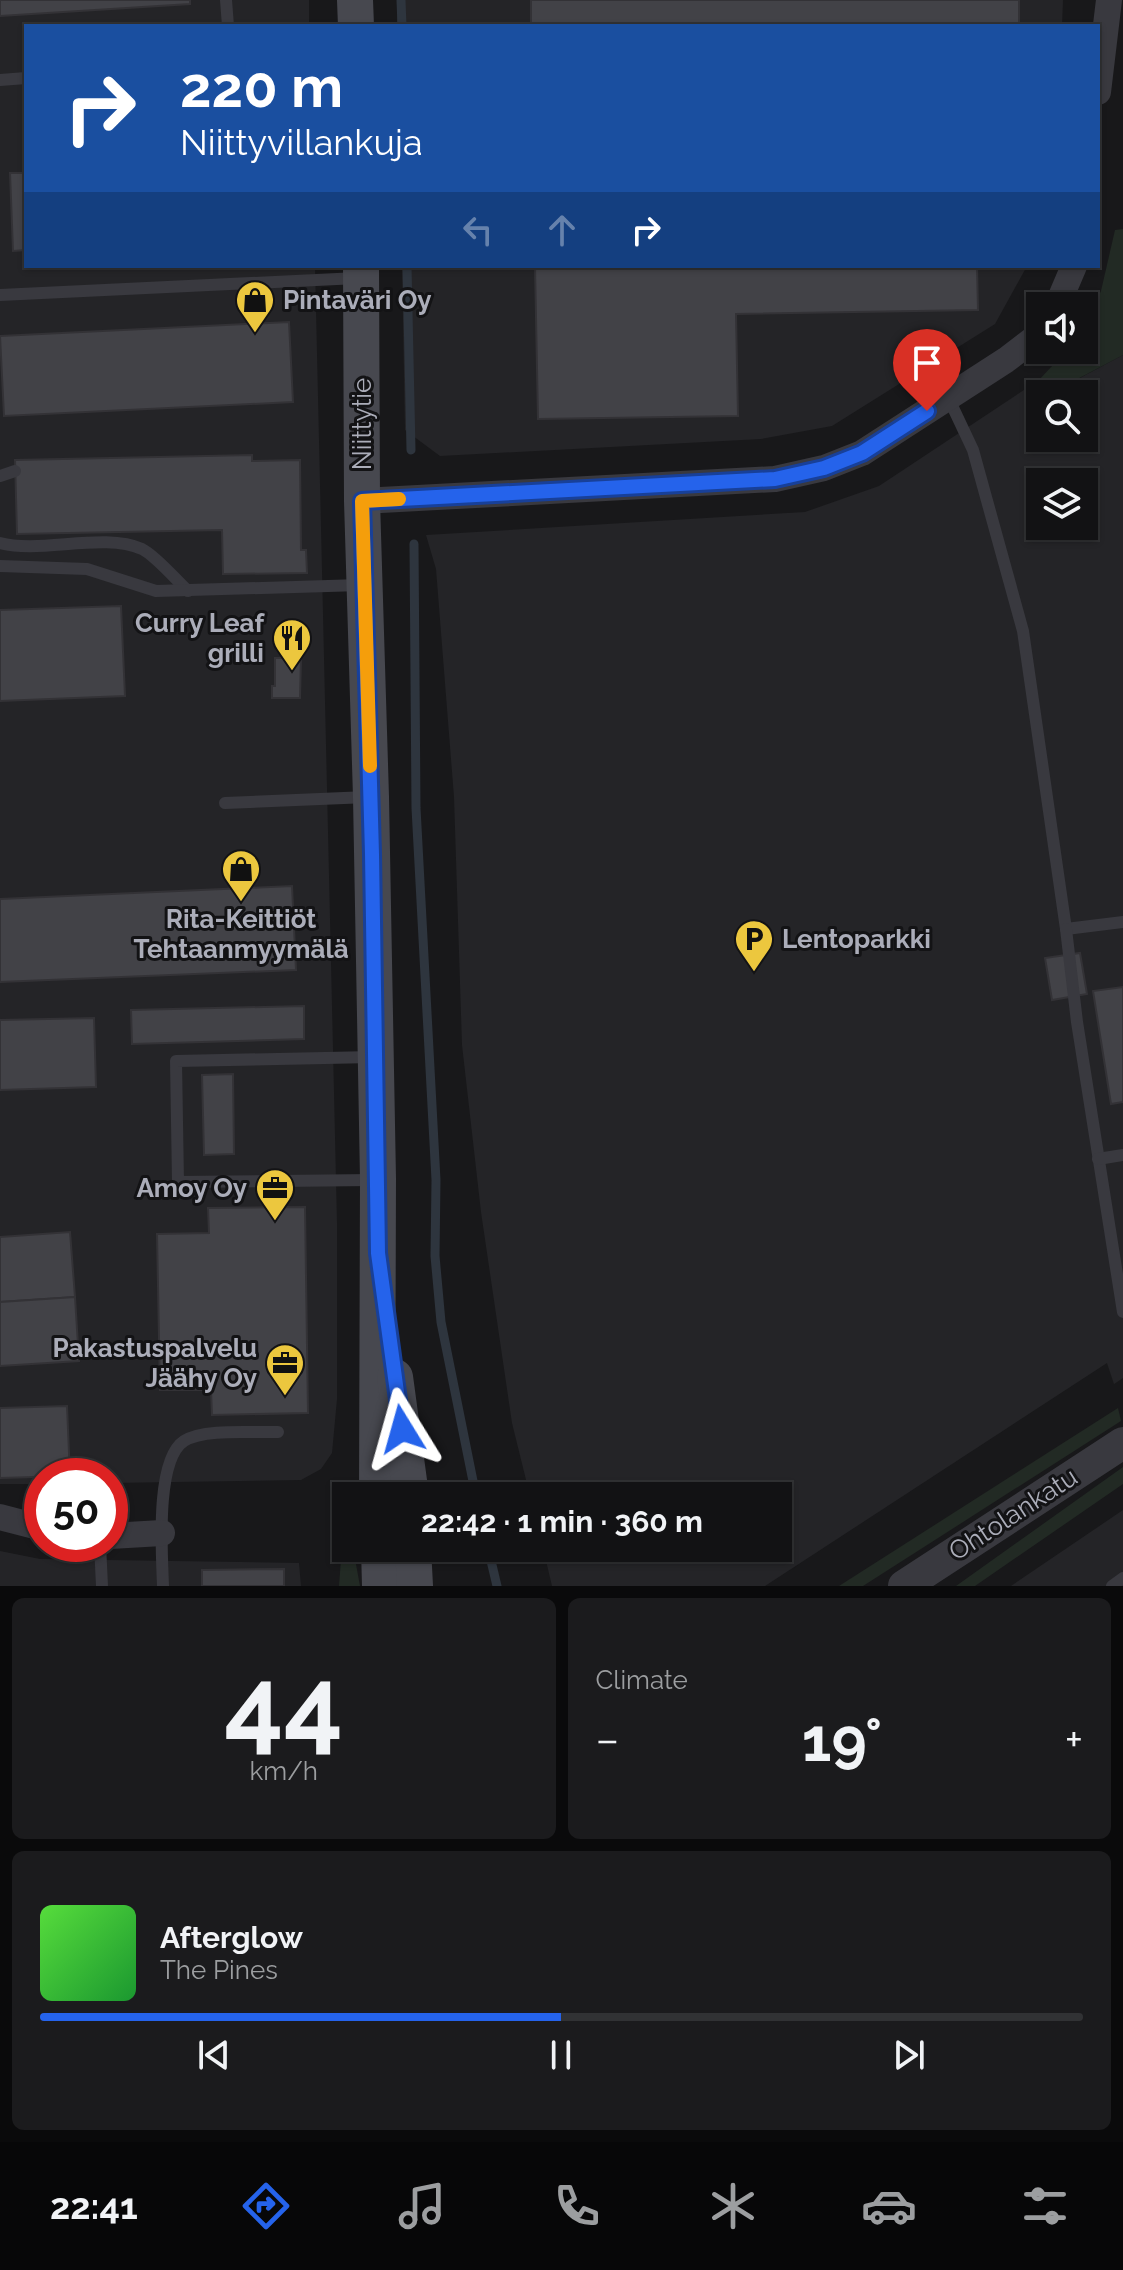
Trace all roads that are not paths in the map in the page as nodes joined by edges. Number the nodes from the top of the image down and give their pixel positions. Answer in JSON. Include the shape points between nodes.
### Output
{"nodes":[{"id":1,"x":226,"y":0,"type":"edge"},
{"id":2,"x":355,"y":0,"type":"edge"},
{"id":3,"x":1109,"y":0,"type":"edge"},
{"id":4,"x":228,"y":24,"type":"edge"},
{"id":5,"x":356,"y":24,"type":"edge"},
{"id":6,"x":1100,"y":75,"type":"edge"},
{"id":7,"x":24,"y":78,"type":"edge"},
{"id":8,"x":0,"y":80,"type":"edge"},
{"id":9,"x":1073,"y":268,"type":"edge"},
{"id":10,"x":361,"y":272,"type":"edge"},
{"id":11,"x":1063,"y":292,"type":"edge"},
{"id":12,"x":0,"y":295,"type":"edge"},
{"id":13,"x":1026,"y":345,"type":"edge"},
{"id":14,"x":948,"y":397,"type":"junction"},
{"id":15,"x":15,"y":471,"type":"dead end"},
{"id":16,"x":0,"y":476,"type":"edge"},
{"id":17,"x":362,"y":501,"type":"junction"},
{"id":18,"x":0,"y":543,"type":"edge"},
{"id":19,"x":0,"y":566,"type":"edge"},
{"id":20,"x":364,"y":585,"type":"junction"},
{"id":21,"x":188,"y":591,"type":"junction"},
{"id":22,"x":371,"y":797,"type":"junction"},
{"id":23,"x":225,"y":803,"type":"dead end"},
{"id":24,"x":1123,"y":922,"type":"edge"},
{"id":25,"x":1066,"y":929,"type":"junction"},
{"id":26,"x":376,"y":1057,"type":"junction"},
{"id":27,"x":1123,"y":1155,"type":"edge"},
{"id":28,"x":1098,"y":1159,"type":"junction"},
{"id":29,"x":378,"y":1179,"type":"junction"},
{"id":30,"x":378,"y":1253,"type":"junction"},
{"id":31,"x":1122,"y":1305,"type":"edge"},
{"id":32,"x":278,"y":1432,"type":"dead end"},
{"id":33,"x":1123,"y":1443,"type":"edge"},
{"id":34,"x":377,"y":1482,"type":"edge"},
{"id":35,"x":409,"y":1482,"type":"edge"},
{"id":36,"x":0,"y":1517,"type":"edge"},
{"id":37,"x":24,"y":1523,"type":"edge"},
{"id":38,"x":162,"y":1533,"type":"junction"},
{"id":39,"x":128,"y":1535,"type":"edge"},
{"id":40,"x":101,"y":1562,"type":"edge"},
{"id":41,"x":379,"y":1562,"type":"edge"},
{"id":42,"x":414,"y":1562,"type":"edge"},
{"id":43,"x":1123,"y":1578,"type":"edge"},
{"id":44,"x":915,"y":1583,"type":"edge"},
{"id":45,"x":102,"y":1586,"type":"edge"},
{"id":46,"x":163,"y":1586,"type":"edge"},
{"id":47,"x":380,"y":1586,"type":"edge"},
{"id":48,"x":415,"y":1586,"type":"edge"},
{"id":49,"x":1112,"y":1586,"type":"edge"}],
"edges":[{"from":1,"to":4,"type":"lane"},
{"from":2,"to":5,"type":"main road"},
{"from":3,"to":6,"type":"street"},
{"from":7,"to":8,"type":"lane"},
{"from":9,"to":11,"type":"street"},
{"from":10,"to":12,"type":"lane"},
{"from":10,"to":17,"type":"main road","name":"Niittytie"},
{"from":13,"to":14,"type":"street"},
{"from":14,"to":17,"type":"street","via":[[862,453],[775,479]]},
{"from":14,"to":25,"type":"lane","via":[[973,450],[1023,631]]},
{"from":15,"to":16,"type":"lane"},
{"from":17,"to":20,"type":"main road","name":"Niittytie"},
{"from":18,"to":21,"type":"lane","via":[[95,543],[143,550]]},
{"from":19,"to":21,"type":"lane","via":[[87,569],[156,591]]},
{"from":20,"to":21,"type":"lane"},
{"from":20,"to":22,"type":"main road","name":"Niittytie"},
{"from":22,"to":23,"type":"lane"},
{"from":22,"to":26,"type":"main road","name":"Niittytie"},
{"from":24,"to":25,"type":"lane"},
{"from":25,"to":28,"type":"lane"},
{"from":26,"to":29,"type":"main road","name":"Niittytie"},
{"from":26,"to":29,"type":"lane","via":[[176,1061],[176,1076],[178,1182]]},
{"from":27,"to":28,"type":"lane"},
{"from":28,"to":31,"type":"lane"},
{"from":29,"to":30,"type":"main road","name":"Niittytie"},
{"from":30,"to":34,"type":"main road","name":"Niittytie"},
{"from":30,"to":35,"type":"main road","name":"Niittytie"},
{"from":32,"to":38,"type":"lane","via":[[204,1434],[184,1441],[174,1453],[162,1497]]},
{"from":33,"to":44,"type":"street","name":"Ohtolankatu"},
{"from":36,"to":37,"type":"street"},
{"from":38,"to":39,"type":"street"},
{"from":38,"to":46,"type":"lane"},
{"from":40,"to":45,"type":"lane"},
{"from":41,"to":47,"type":"main road"},
{"from":42,"to":48,"type":"main road"},
{"from":43,"to":49,"type":"lane"}]}
